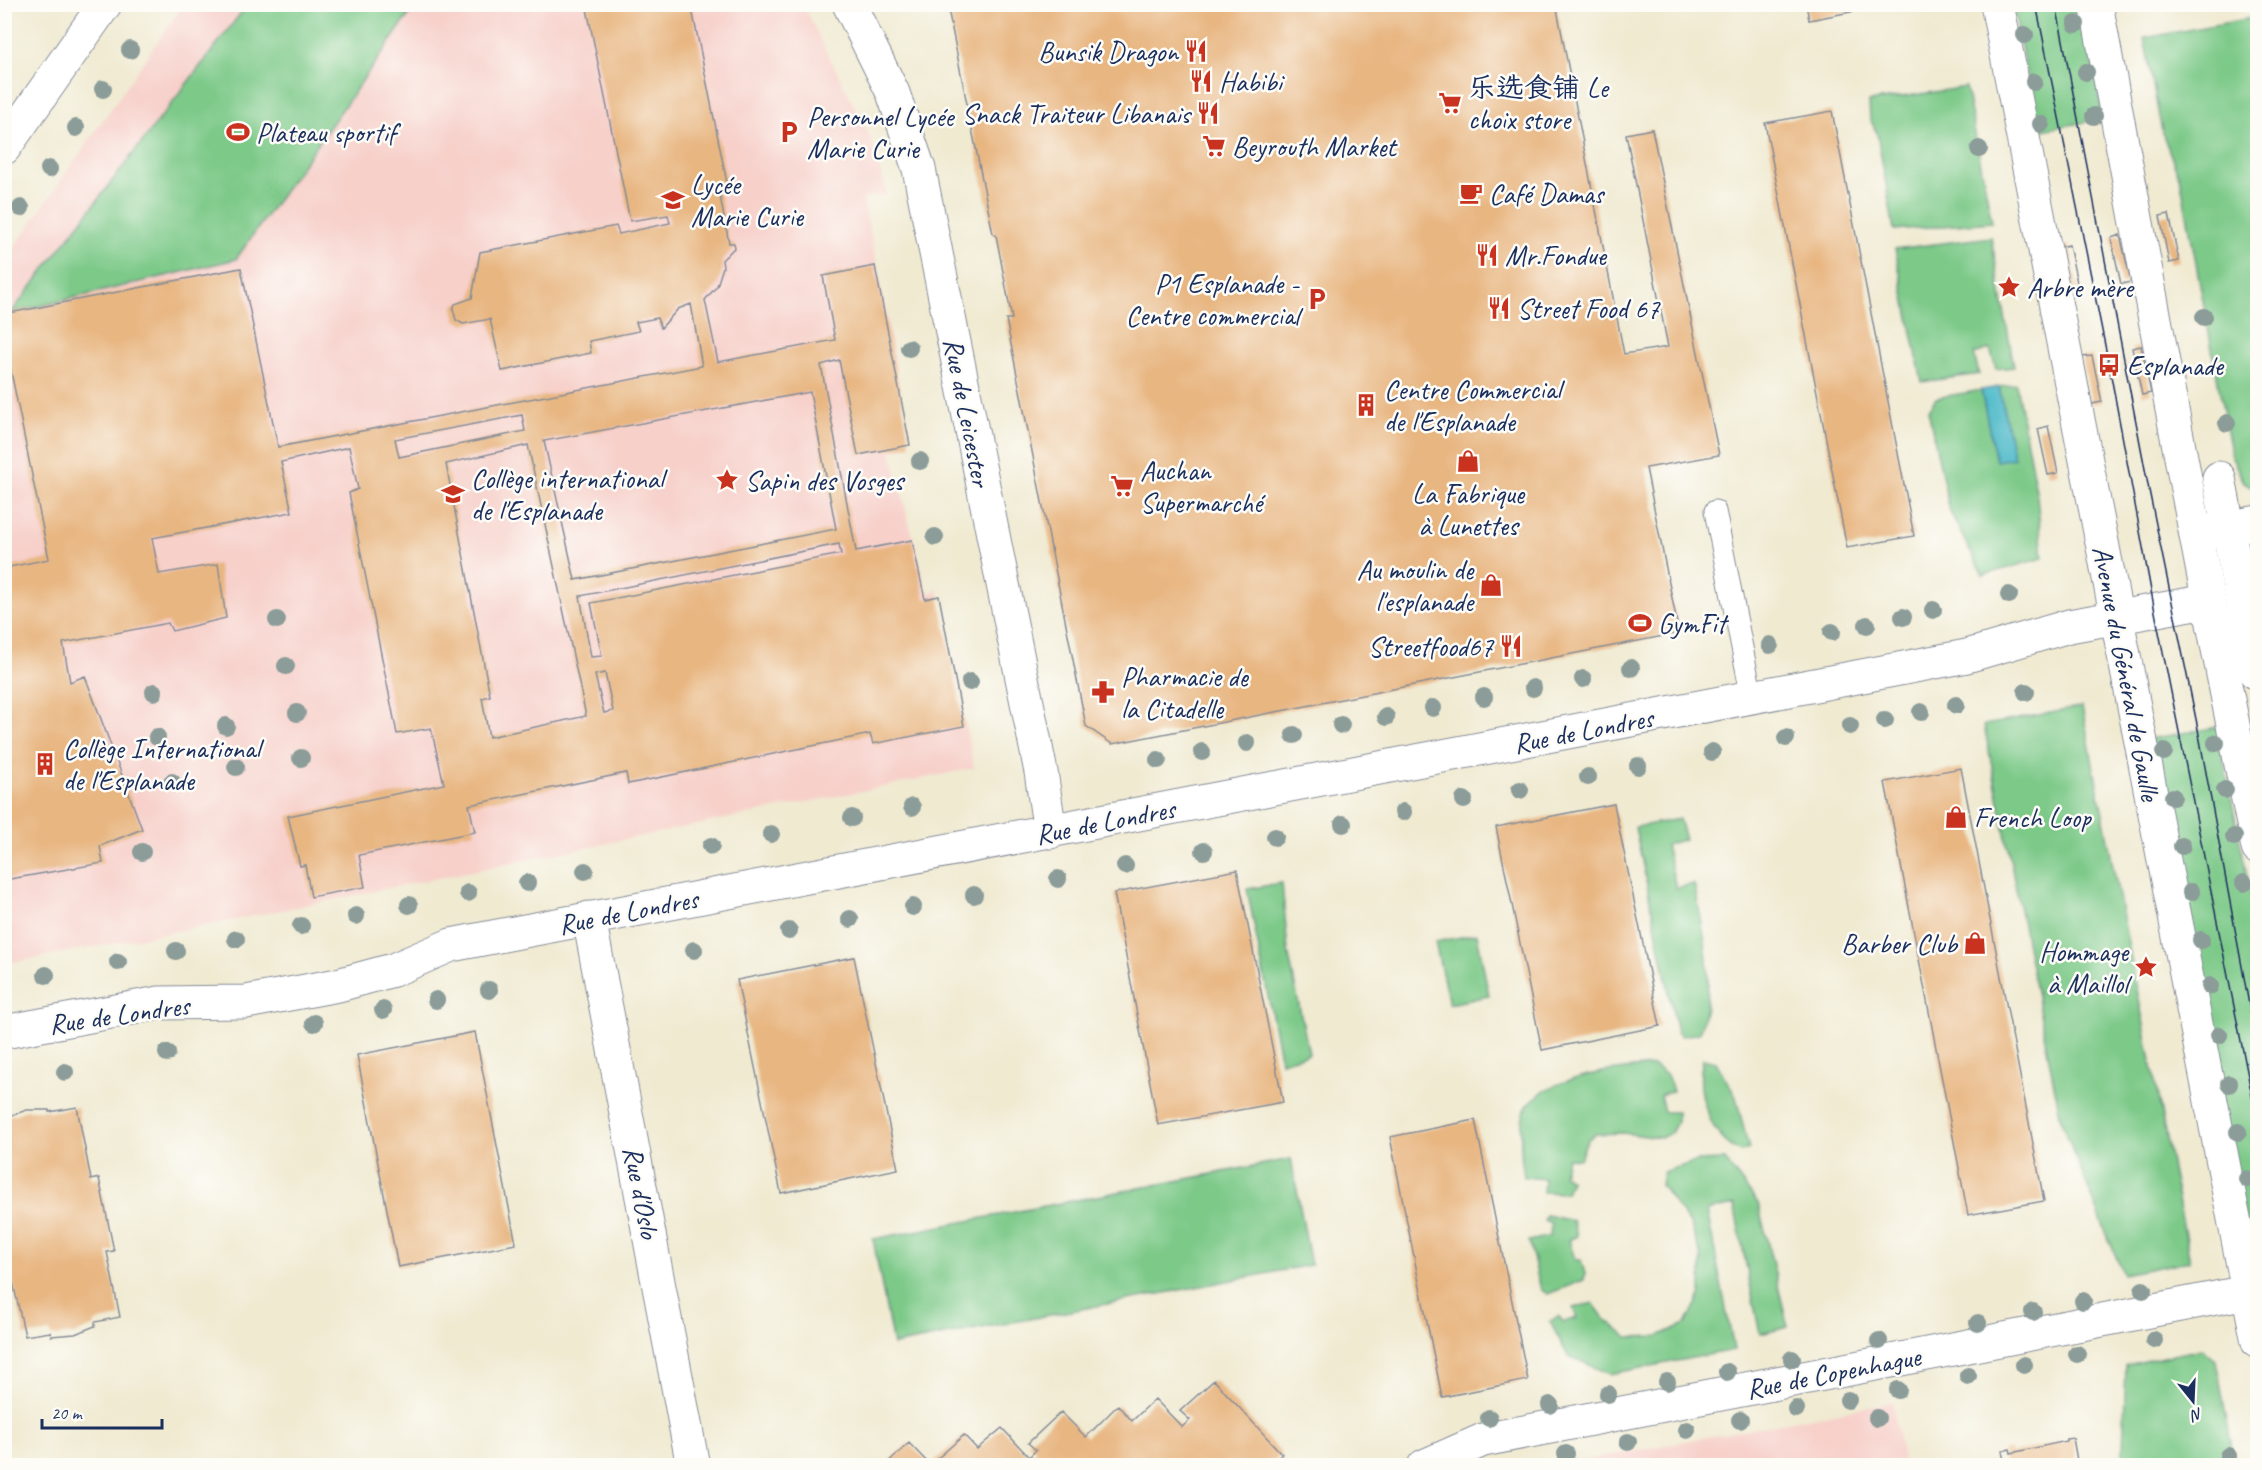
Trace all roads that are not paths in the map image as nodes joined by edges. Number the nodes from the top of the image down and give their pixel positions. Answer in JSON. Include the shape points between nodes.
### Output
{"nodes":[{"id":1,"x":105,"y":4,"type":"edge"},
{"id":2,"x":849,"y":4,"type":"edge"},
{"id":3,"x":1997,"y":4,"type":"edge"},
{"id":4,"x":2096,"y":4,"type":"edge"},
{"id":5,"x":4,"y":148,"type":"edge"},
{"id":6,"x":2218,"y":478,"type":"dead end"},
{"id":7,"x":1715,"y":511,"type":"dead end"},
{"id":8,"x":2243,"y":525,"type":"edge"},
{"id":9,"x":2195,"y":534,"type":"junction"},
{"id":10,"x":2207,"y":601,"type":"junction"},
{"id":11,"x":2116,"y":618,"type":"junction"},
{"id":12,"x":2256,"y":668,"type":"edge"},
{"id":13,"x":2221,"y":673,"type":"junction"},
{"id":14,"x":1752,"y":698,"type":"junction"},
{"id":15,"x":1050,"y":832,"type":"junction"},
{"id":16,"x":2258,"y":848,"type":"edge"},
{"id":17,"x":589,"y":918,"type":"junction"},
{"id":18,"x":4,"y":1032,"type":"edge"},
{"id":19,"x":2247,"y":1292,"type":"junction"},
{"id":20,"x":2258,"y":1342,"type":"edge"},
{"id":21,"x":693,"y":1466,"type":"edge"},
{"id":22,"x":1424,"y":1466,"type":"edge"}],
"edges":[{"from":1,"to":5,"type":"street"},
{"from":2,"to":15,"type":"street","name":"Rue de Leicester","via":[[893,93],[919,169],[1039,760]]},
{"from":3,"to":11,"type":"street","name":"Avenue du Général de Gaulle"},
{"from":4,"to":9,"type":"street"},
{"from":6,"to":8,"type":"street"},
{"from":7,"to":14,"type":"lane"},
{"from":8,"to":9,"type":"street"},
{"from":8,"to":12,"type":"street"},
{"from":9,"to":10,"type":"street"},
{"from":10,"to":11,"type":"street","name":"Rue de Londres"},
{"from":10,"to":13,"type":"street"},
{"from":11,"to":14,"type":"street","name":"Rue de Londres","via":[[2069,626],[1967,656]]},
{"from":11,"to":19,"type":"street","name":"Avenue du Général de Gaulle"},
{"from":12,"to":13,"type":"street"},
{"from":13,"to":16,"type":"street"},
{"from":14,"to":15,"type":"street","name":"Rue de Londres"},
{"from":15,"to":17,"type":"street","name":"Rue de Londres"},
{"from":17,"to":18,"type":"street","name":"Rue de Londres","via":[[451,945],[393,970],[338,985],[246,1002],[159,1003]]},
{"from":17,"to":21,"type":"street","name":"Rue d'Oslo"},
{"from":19,"to":20,"type":"street","name":"Avenue du Général de Gaulle"},
{"from":19,"to":22,"type":"street","name":"Rue de Copenhague","via":[[1483,1440]]}]}
